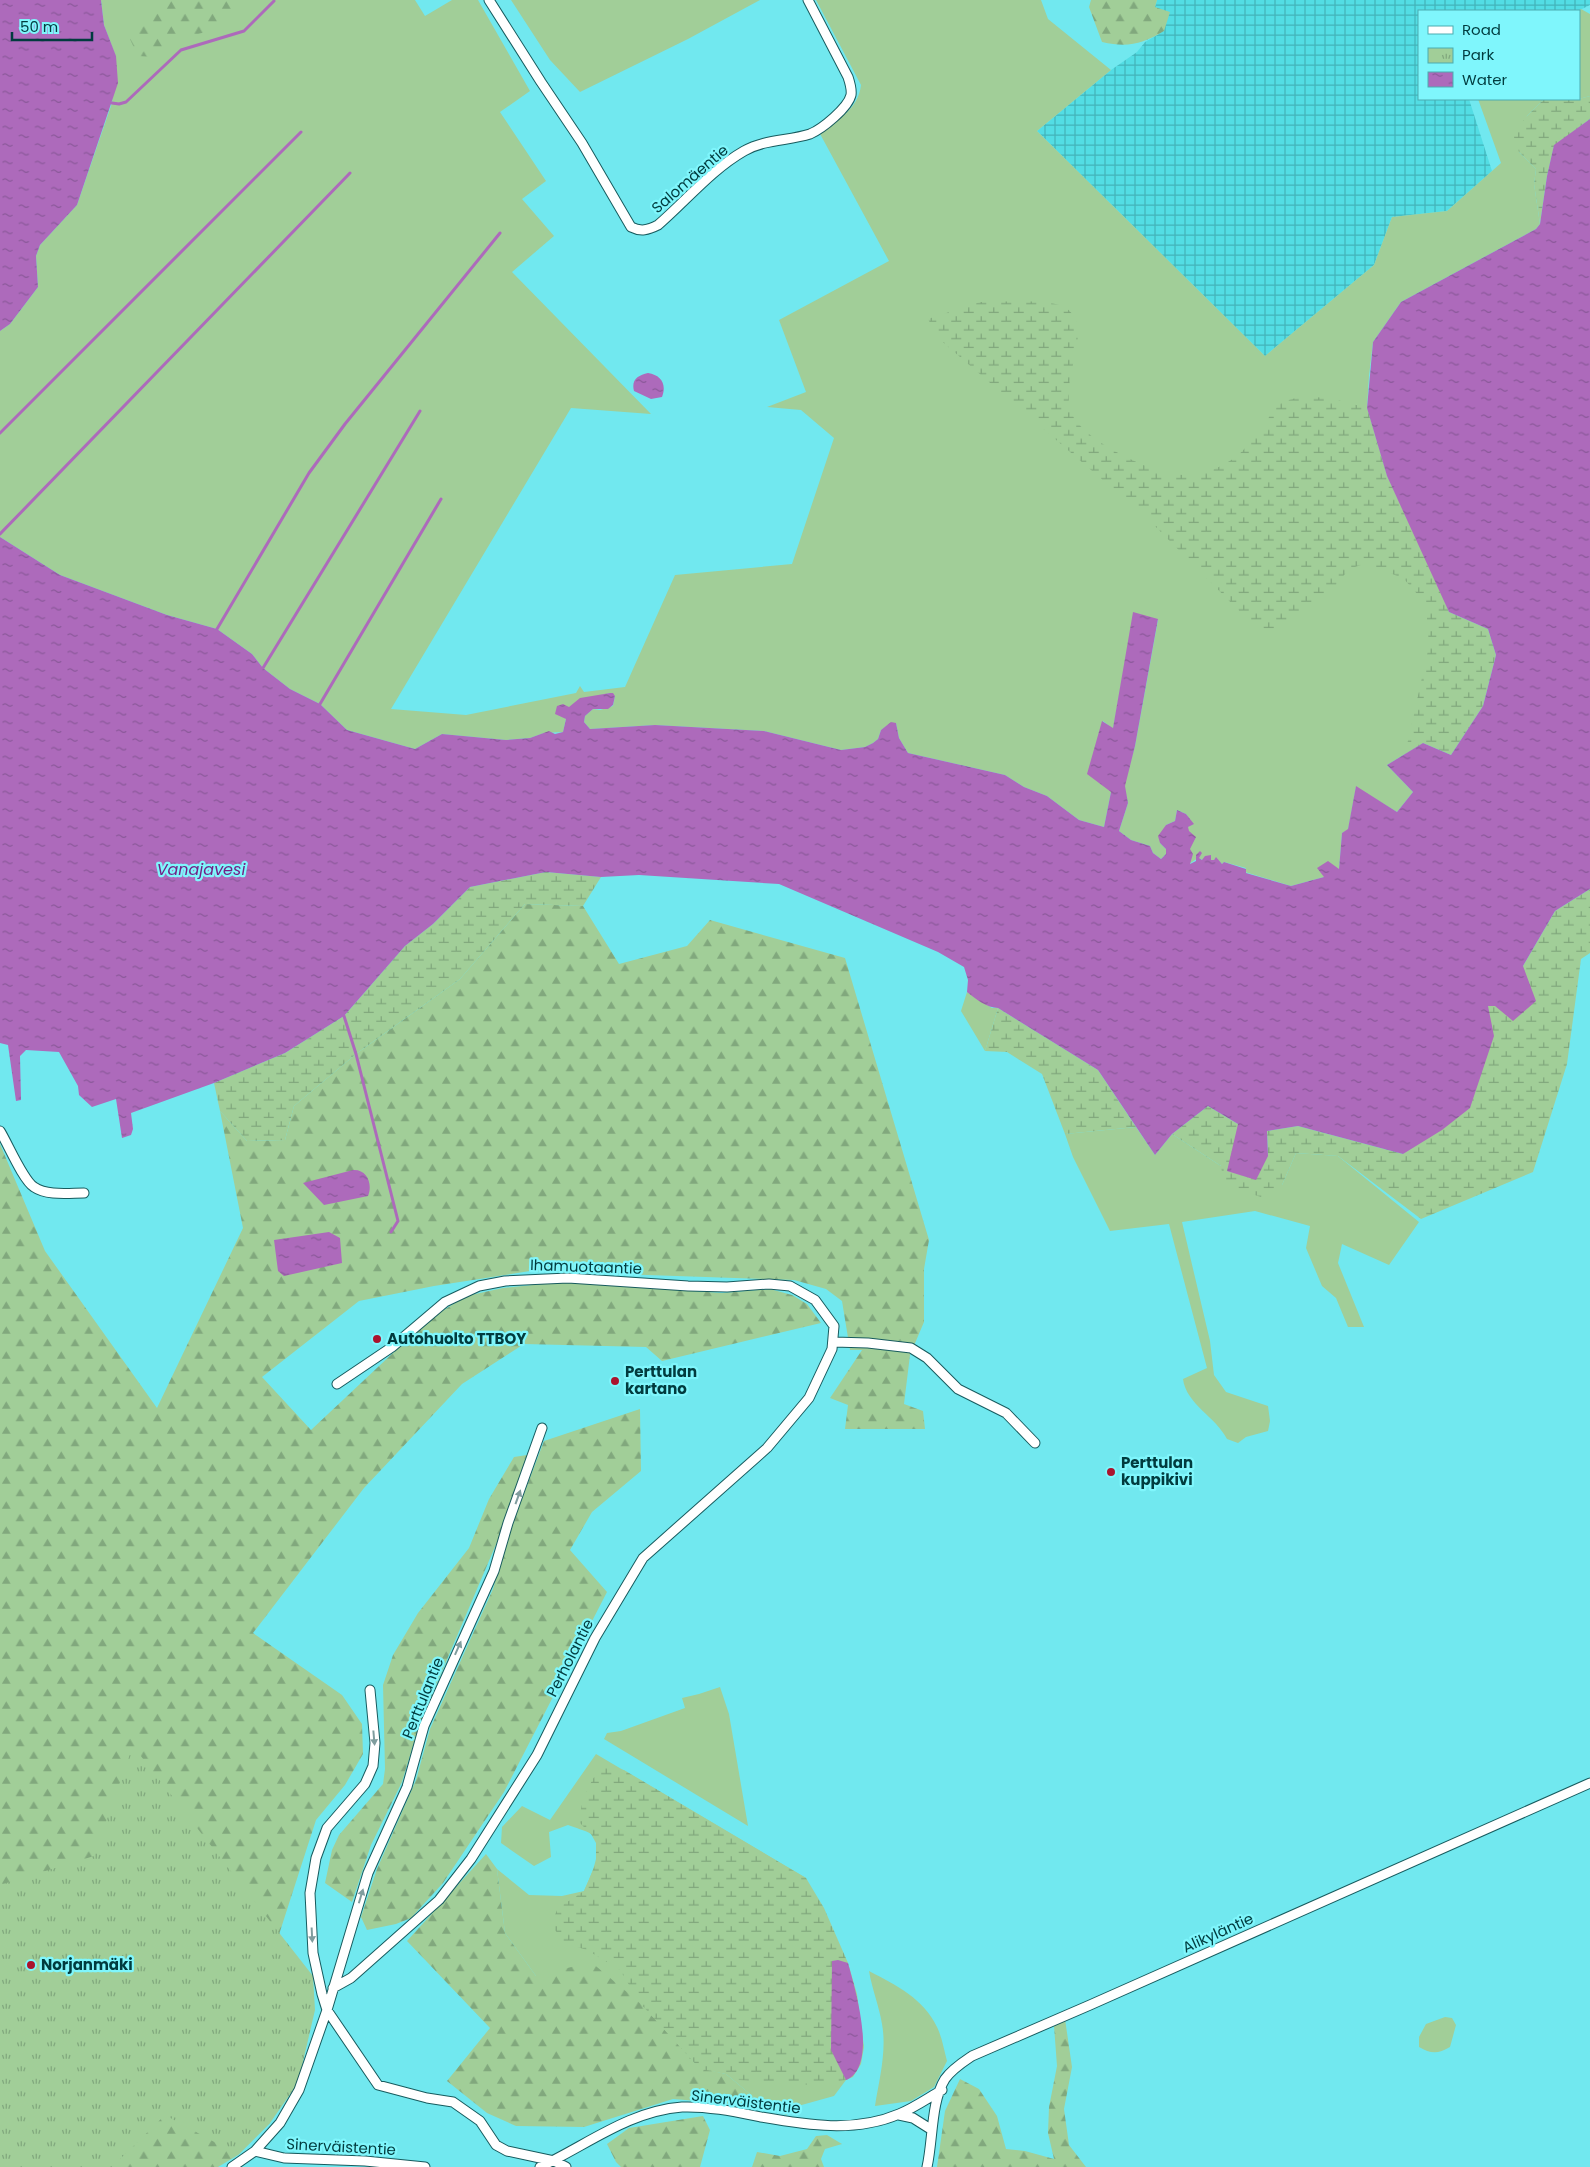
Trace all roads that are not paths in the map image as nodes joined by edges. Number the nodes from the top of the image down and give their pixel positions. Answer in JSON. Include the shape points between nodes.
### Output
{"nodes":[{"id":1,"x":489,"y":0,"type":"edge"},
{"id":2,"x":808,"y":0,"type":"edge"},
{"id":3,"x":0,"y":1131,"type":"edge"},
{"id":4,"x":84,"y":1194,"type":"dead end"},
{"id":5,"x":834,"y":1342,"type":"junction"},
{"id":6,"x":337,"y":1384,"type":"dead end"},
{"id":7,"x":542,"y":1428,"type":"dead end"},
{"id":8,"x":1035,"y":1443,"type":"dead end"},
{"id":9,"x":370,"y":1690,"type":"dead end"},
{"id":10,"x":1590,"y":1783,"type":"edge"},
{"id":11,"x":333,"y":1988,"type":"junction"},
{"id":12,"x":327,"y":2010,"type":"junction"},
{"id":13,"x":942,"y":2090,"type":"junction"},
{"id":14,"x":899,"y":2114,"type":"junction"},
{"id":15,"x":932,"y":2130,"type":"junction"},
{"id":16,"x":255,"y":2151,"type":"junction"},
{"id":17,"x":554,"y":2161,"type":"junction"},
{"id":18,"x":232,"y":2167,"type":"edge"},
{"id":19,"x":425,"y":2167,"type":"edge"},
{"id":20,"x":540,"y":2167,"type":"edge"},
{"id":21,"x":566,"y":2167,"type":"edge"},
{"id":22,"x":928,"y":2167,"type":"edge"}],
"edges":[{"from":1,"to":2,"type":"street","name":"Salomäentie","via":[[582,143],[631,228],[638,231],[658,226],[711,175],[744,151],[759,144],[812,133],[847,104],[851,96],[848,77]]},
{"from":3,"to":4,"type":"street","via":[[33,1187],[47,1192]]},
{"from":5,"to":6,"type":"street","name":"Ihamuotaantie","via":[[834,1326],[825,1313],[814,1300],[790,1286],[688,1286],[568,1278],[505,1281],[479,1286],[445,1302],[392,1347]]},
{"from":5,"to":8,"type":"street","via":[[911,1348],[927,1358],[958,1389],[1006,1414]]},
{"from":5,"to":11,"type":"street","name":"Perholantie","via":[[809,1398],[767,1448],[643,1558],[595,1638],[537,1755],[471,1859],[439,1900],[351,1978]]},
{"from":11,"to":7,"type":"street","name":"Perttulantie","one_way":true,"via":[[368,1873],[407,1787],[424,1726],[494,1571]]},
{"from":9,"to":12,"type":"street","one_way":true,"via":[[375,1743],[373,1766],[365,1784],[327,1828],[316,1858],[310,1893],[313,1953]]},
{"from":10,"to":13,"type":"street","name":"Alikyläntie","via":[[972,2056],[945,2079]]},
{"from":11,"to":12,"type":"street","name":"Perttulantie"},
{"from":12,"to":16,"type":"street","name":"Perttulantie","via":[[299,2090],[280,2123]]},
{"from":12,"to":17,"type":"street","via":[[378,2085],[453,2102],[480,2121],[496,2145],[507,2151]]},
{"from":13,"to":14,"type":"street","name":"Sinerväistentie"},
{"from":13,"to":15,"type":"street","name":"Alikyläntie","via":[[934,2111]]},
{"from":14,"to":15,"type":"street","via":[[914,2118]]},
{"from":14,"to":17,"type":"street","name":"Sinerväistentie","via":[[852,2126],[832,2127],[732,2111],[684,2107],[661,2110],[608,2130]]},
{"from":15,"to":22,"type":"street","name":"Alikyläntie"},
{"from":16,"to":18,"type":"street","name":"Perttulantie"},
{"from":16,"to":19,"type":"street","name":"Sinerväistentie","via":[[284,2158],[365,2160]]},
{"from":17,"to":20,"type":"street","name":"Sinerväistentie"},
{"from":17,"to":21,"type":"street"}]}
